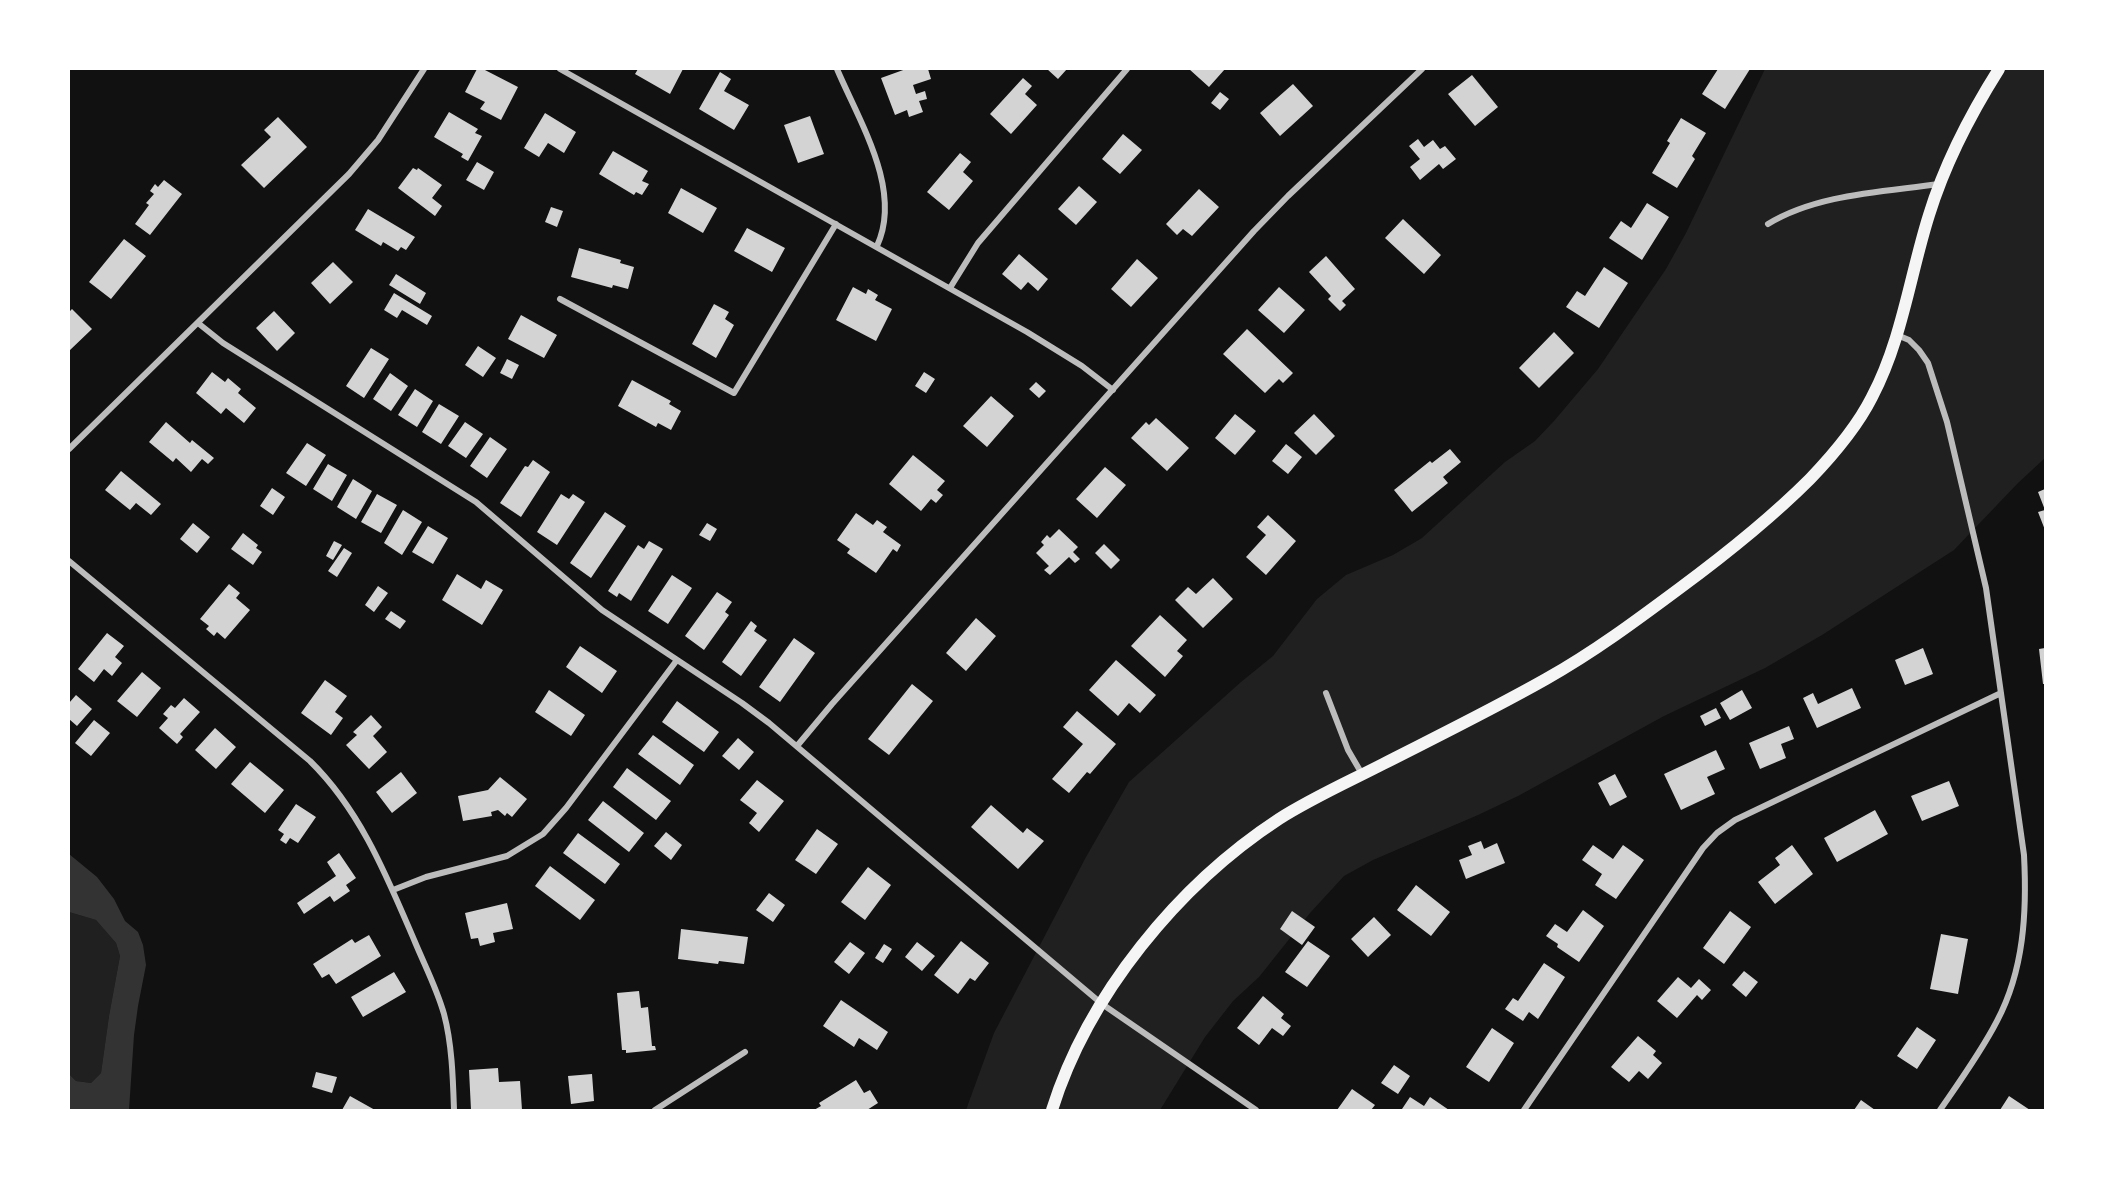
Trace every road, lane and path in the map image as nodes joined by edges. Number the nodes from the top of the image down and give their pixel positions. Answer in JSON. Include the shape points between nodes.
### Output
{"nodes":[{"id":1,"x":424,"y":69,"type":"edge"},
{"id":2,"x":560,"y":69,"type":"edge"},
{"id":3,"x":837,"y":69,"type":"edge"},
{"id":4,"x":1127,"y":69,"type":"edge"},
{"id":5,"x":1422,"y":69,"type":"edge"},
{"id":6,"x":1999,"y":69,"type":"edge"},
{"id":7,"x":1939,"y":184,"type":"junction"},
{"id":8,"x":836,"y":224,"type":"junction"},
{"id":9,"x":1768,"y":224,"type":"dead end"},
{"id":10,"x":877,"y":246,"type":"junction"},
{"id":11,"x":950,"y":288,"type":"junction"},
{"id":12,"x":560,"y":299,"type":"dead end"},
{"id":13,"x":198,"y":323,"type":"junction"},
{"id":14,"x":1896,"y":335,"type":"junction"},
{"id":15,"x":1113,"y":390,"type":"junction"},
{"id":16,"x":69,"y":449,"type":"edge"},
{"id":17,"x":69,"y":561,"type":"edge"},
{"id":18,"x":676,"y":660,"type":"junction"},
{"id":19,"x":1326,"y":693,"type":"dead end"},
{"id":20,"x":2001,"y":693,"type":"junction"},
{"id":21,"x":797,"y":746,"type":"junction"},
{"id":22,"x":1362,"y":774,"type":"junction"},
{"id":23,"x":393,"y":890,"type":"junction"},
{"id":24,"x":1102,"y":1004,"type":"junction"},
{"id":25,"x":745,"y":1053,"type":"dead end"},
{"id":26,"x":454,"y":1110,"type":"edge"},
{"id":27,"x":655,"y":1110,"type":"edge"},
{"id":28,"x":1052,"y":1110,"type":"edge"},
{"id":29,"x":1256,"y":1110,"type":"edge"},
{"id":30,"x":1524,"y":1110,"type":"edge"},
{"id":31,"x":1940,"y":1110,"type":"edge"}],
"edges":[{"from":1,"to":13,"type":"street","via":[[378,140],[349,174]]},
{"from":2,"to":8,"type":"street"},
{"from":3,"to":10,"type":"street","via":[[881,176],[886,217]]},
{"from":4,"to":11,"type":"street","via":[[978,243]]},
{"from":5,"to":15,"type":"street","via":[[1288,196]]},
{"from":6,"to":7,"type":"main road","via":[[1968,121]]},
{"from":7,"to":9,"type":"street","via":[[1824,201],[1794,209]]},
{"from":7,"to":14,"type":"main road"},
{"from":8,"to":10,"type":"street"},
{"from":8,"to":12,"type":"street","via":[[734,393]]},
{"from":10,"to":11,"type":"street"},
{"from":11,"to":15,"type":"street","via":[[1047,344]]},
{"from":13,"to":16,"type":"street"},
{"from":13,"to":18,"type":"street","via":[[229,347],[476,502],[586,598]]},
{"from":14,"to":20,"type":"street","via":[[1909,340],[1928,363],[1947,422],[1986,588]]},
{"from":14,"to":22,"type":"main road","via":[[1884,371],[1856,423],[1813,475],[1762,524],[1629,627],[1590,652],[1490,710]]},
{"from":15,"to":21,"type":"street"},
{"from":17,"to":23,"type":"street","via":[[322,773],[353,813]]},
{"from":18,"to":21,"type":"street","via":[[742,703]]},
{"from":18,"to":23,"type":"street","via":[[543,834],[507,856],[426,877]]},
{"from":19,"to":22,"type":"street","via":[[1348,750]]},
{"from":20,"to":30,"type":"street","via":[[1736,820],[1717,833]]},
{"from":20,"to":31,"type":"street","via":[[2024,855],[2024,924],[2011,988],[1998,1020]]},
{"from":21,"to":24,"type":"street"},
{"from":22,"to":24,"type":"main road","via":[[1280,819],[1203,879],[1153,932]]},
{"from":23,"to":26,"type":"street","via":[[444,1014]]},
{"from":24,"to":28,"type":"main road","via":[[1076,1051]]},
{"from":24,"to":29,"type":"street"},
{"from":25,"to":27,"type":"street"}]}
